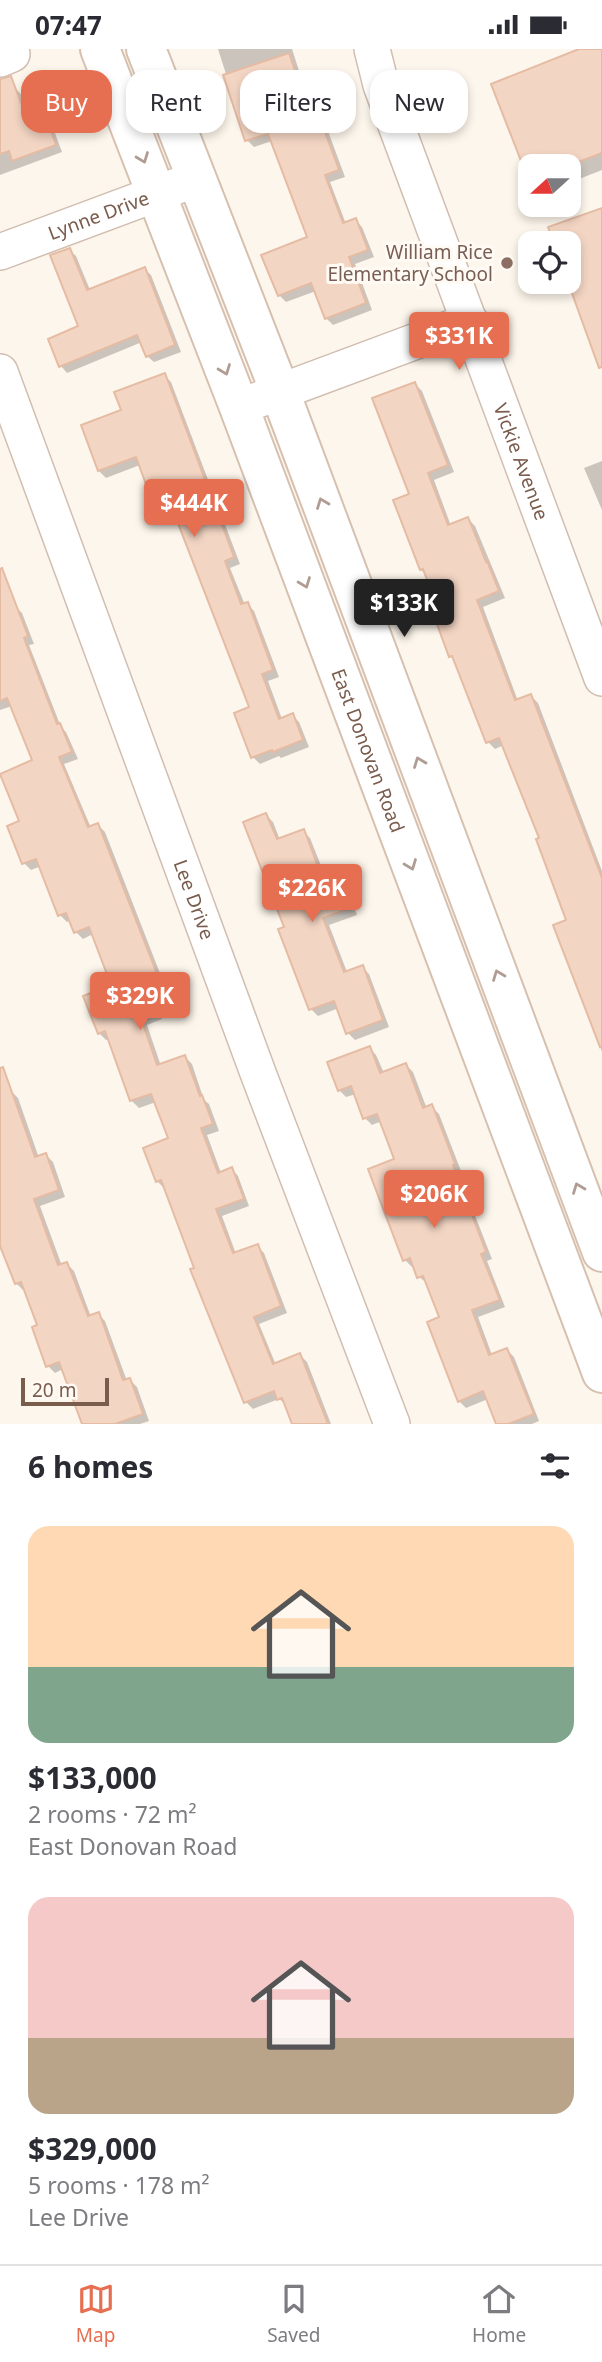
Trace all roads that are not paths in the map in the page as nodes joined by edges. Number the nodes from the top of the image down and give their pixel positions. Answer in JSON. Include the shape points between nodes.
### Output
{"nodes":[{"id":1,"x":100,"y":49,"type":"edge"},
{"id":2,"x":146,"y":49,"type":"edge"},
{"id":3,"x":372,"y":49,"type":"edge"},
{"id":4,"x":196,"y":179,"type":"junction"},
{"id":5,"x":157,"y":194,"type":"junction"},
{"id":6,"x":0,"y":252,"type":"edge"},
{"id":7,"x":470,"y":321,"type":"junction"},
{"id":8,"x":0,"y":372,"type":"edge"},
{"id":9,"x":280,"y":392,"type":"junction"},
{"id":10,"x":239,"y":407,"type":"junction"},
{"id":11,"x":591,"y":613,"type":"edge"},
{"id":12,"x":602,"y":678,"type":"edge"},
{"id":13,"x":602,"y":1252,"type":"edge"},
{"id":14,"x":602,"y":1373,"type":"edge"},
{"id":15,"x":392,"y":1424,"type":"edge"}],
"edges":[{"from":1,"to":5,"type":"main road","name":"East Donovan Road","one_way":true},
{"from":2,"to":4,"type":"main road"},
{"from":3,"to":7,"type":"street","name":"Vickie Avenue","via":[[381,85]]},
{"from":4,"to":5,"type":"street","name":"Lynne Drive"},
{"from":4,"to":9,"type":"main road"},
{"from":5,"to":6,"type":"street","name":"Lynne Drive"},
{"from":5,"to":10,"type":"main road","name":"East Donovan Road","one_way":true},
{"from":7,"to":9,"type":"street"},
{"from":7,"to":11,"type":"street","name":"Vickie Avenue"},
{"from":8,"to":15,"type":"street","name":"Lee Drive"},
{"from":9,"to":10,"type":"street"},
{"from":13,"to":9,"type":"main road","one_way":true},
{"from":10,"to":14,"type":"main road","name":"East Donovan Road","one_way":true},
{"from":11,"to":12,"type":"street","name":"Vickie Avenue"}]}
